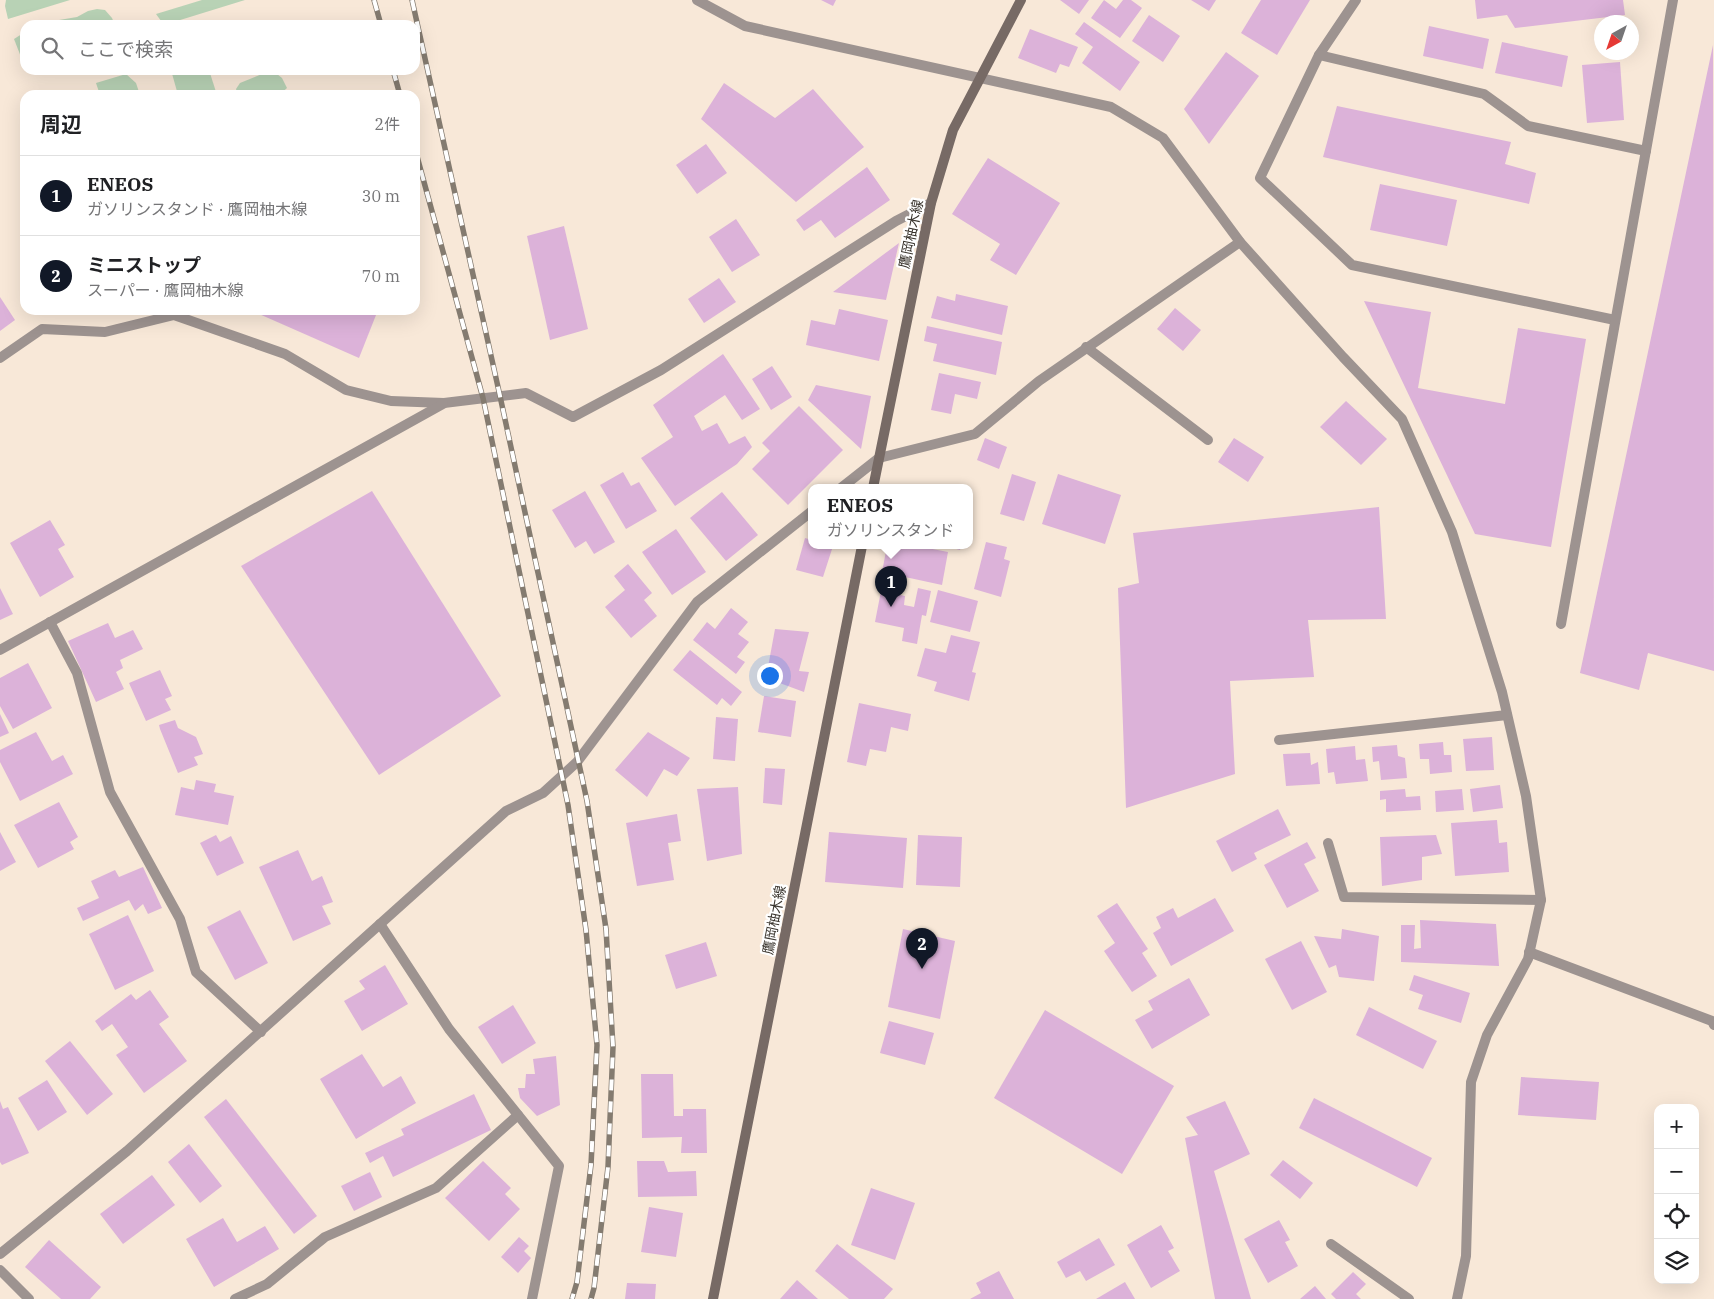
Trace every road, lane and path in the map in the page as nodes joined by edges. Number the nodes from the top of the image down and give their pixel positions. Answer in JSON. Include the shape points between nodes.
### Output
{"nodes":[{"id":1,"x":697,"y":0,"type":"edge"},
{"id":2,"x":1021,"y":0,"type":"edge"},
{"id":3,"x":1356,"y":0,"type":"edge"},
{"id":4,"x":1673,"y":0,"type":"edge"},
{"id":5,"x":1319,"y":55,"type":"junction"},
{"id":6,"x":980,"y":78,"type":"junction"},
{"id":7,"x":1646,"y":151,"type":"junction"},
{"id":8,"x":931,"y":203,"type":"junction"},
{"id":9,"x":1240,"y":242,"type":"junction"},
{"id":10,"x":1615,"y":320,"type":"junction"},
{"id":11,"x":1086,"y":347,"type":"junction"},
{"id":12,"x":0,"y":358,"type":"edge"},
{"id":13,"x":444,"y":403,"type":"junction"},
{"id":14,"x":1208,"y":440,"type":"dead end"},
{"id":15,"x":879,"y":458,"type":"junction"},
{"id":16,"x":846,"y":484,"type":"edge"},
{"id":17,"x":874,"y":484,"type":"edge"},
{"id":18,"x":808,"y":514,"type":"edge"},
{"id":19,"x":861,"y":549,"type":"edge"},
{"id":20,"x":50,"y":622,"type":"junction"},
{"id":21,"x":1560,"y":624,"type":"dead end"},
{"id":22,"x":0,"y":650,"type":"edge"},
{"id":23,"x":1508,"y":715,"type":"junction"},
{"id":24,"x":1279,"y":740,"type":"dead end"},
{"id":25,"x":1328,"y":843,"type":"dead end"},
{"id":26,"x":1541,"y":900,"type":"junction"},
{"id":27,"x":380,"y":924,"type":"junction"},
{"id":28,"x":1529,"y":952,"type":"junction"},
{"id":29,"x":1714,"y":1025,"type":"edge"},
{"id":30,"x":260,"y":1032,"type":"junction"},
{"id":31,"x":518,"y":1115,"type":"junction"},
{"id":32,"x":1331,"y":1244,"type":"dead end"},
{"id":33,"x":0,"y":1254,"type":"edge"},
{"id":34,"x":0,"y":1270,"type":"edge"},
{"id":35,"x":29,"y":1299,"type":"edge"},
{"id":36,"x":235,"y":1299,"type":"edge"},
{"id":37,"x":532,"y":1299,"type":"edge"},
{"id":38,"x":713,"y":1299,"type":"edge"},
{"id":39,"x":1408,"y":1299,"type":"edge"},
{"id":40,"x":1457,"y":1299,"type":"edge"}],
"edges":[{"from":1,"to":6,"type":"street","via":[[745,26]]},
{"from":2,"to":6,"type":"main road","name":"鷹岡柚木線"},
{"from":3,"to":5,"type":"street"},
{"from":4,"to":7,"type":"street"},
{"from":5,"to":7,"type":"street","via":[[1484,94],[1528,126]]},
{"from":5,"to":10,"type":"street","via":[[1260,178],[1352,265]]},
{"from":6,"to":8,"type":"main road","name":"鷹岡柚木線","via":[[953,130]]},
{"from":6,"to":9,"type":"street","via":[[1111,107],[1163,138]]},
{"from":7,"to":10,"type":"street"},
{"from":8,"to":13,"type":"street","via":[[661,370],[573,417],[526,393]]},
{"from":8,"to":15,"type":"main road","name":"鷹岡柚木線"},
{"from":9,"to":11,"type":"street"},
{"from":9,"to":23,"type":"street","via":[[1402,419],[1452,532]]},
{"from":10,"to":21,"type":"street"},
{"from":11,"to":14,"type":"street"},
{"from":11,"to":15,"type":"street","via":[[1038,381],[975,434]]},
{"from":12,"to":13,"type":"street","via":[[42,329],[105,332],[174,315],[285,354],[346,390],[391,401]]},
{"from":13,"to":20,"type":"street"},
{"from":15,"to":16,"type":"street"},
{"from":15,"to":17,"type":"main road","name":"鷹岡柚木線"},
{"from":18,"to":27,"type":"street","via":[[698,602],[578,762],[543,793],[506,811]]},
{"from":19,"to":38,"type":"main road","name":"鷹岡柚木線"},
{"from":20,"to":22,"type":"street"},
{"from":20,"to":30,"type":"street","via":[[77,673],[110,792],[180,918],[196,972]]},
{"from":23,"to":24,"type":"street"},
{"from":23,"to":26,"type":"street","via":[[1526,796]]},
{"from":25,"to":26,"type":"street","via":[[1344,897]]},
{"from":26,"to":28,"type":"street"},
{"from":27,"to":30,"type":"street"},
{"from":27,"to":31,"type":"street","via":[[449,1029]]},
{"from":28,"to":29,"type":"street","via":[[1712,1021]]},
{"from":28,"to":40,"type":"street","via":[[1488,1035],[1471,1082],[1466,1256]]},
{"from":30,"to":33,"type":"street","via":[[127,1151]]},
{"from":31,"to":36,"type":"street","via":[[436,1188],[325,1237],[267,1284]]},
{"from":31,"to":37,"type":"street","via":[[559,1166]]},
{"from":32,"to":39,"type":"street"},
{"from":34,"to":35,"type":"street"}]}
